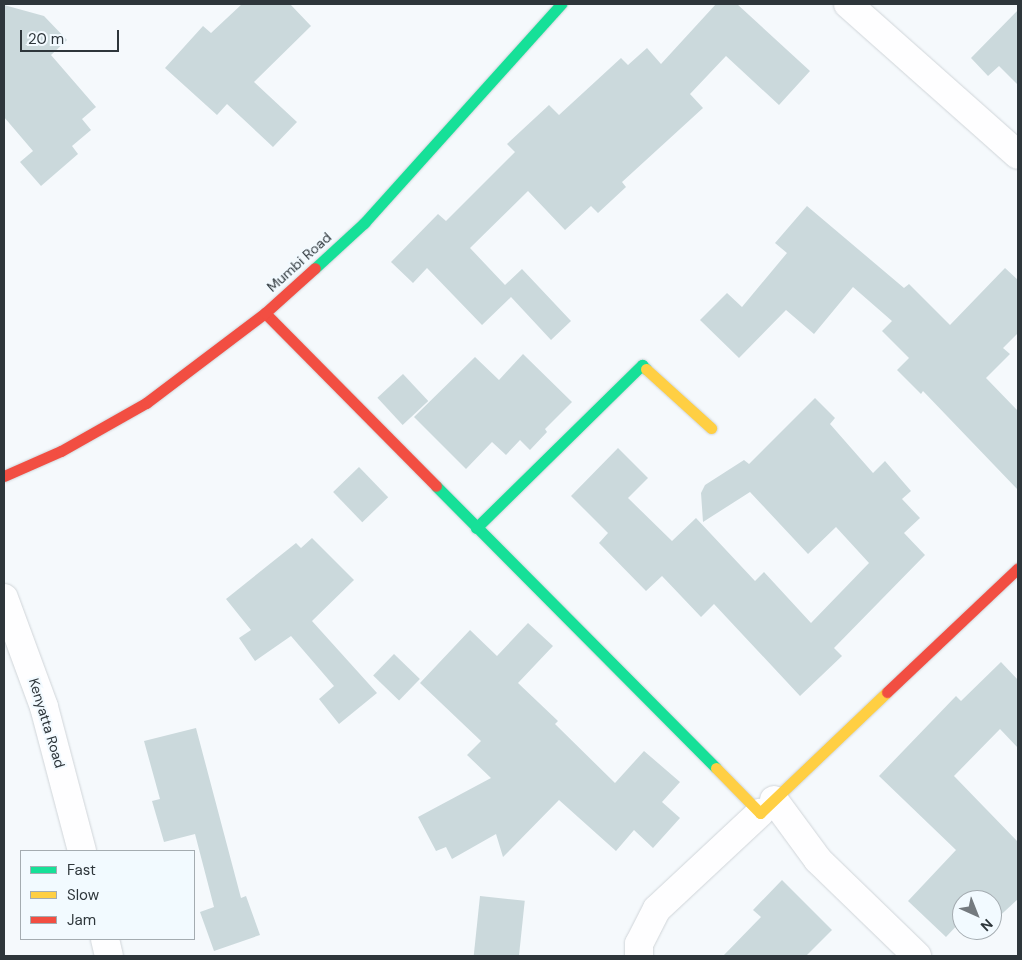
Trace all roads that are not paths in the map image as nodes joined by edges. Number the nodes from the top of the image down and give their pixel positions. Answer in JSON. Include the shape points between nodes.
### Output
{"nodes":[{"id":1,"x":561,"y":4,"type":"edge"},
{"id":2,"x":848,"y":4,"type":"edge"},
{"id":3,"x":1018,"y":155,"type":"edge"},
{"id":4,"x":265,"y":313,"type":"junction"},
{"id":5,"x":710,"y":428,"type":"dead end"},
{"id":6,"x":4,"y":476,"type":"edge"},
{"id":7,"x":476,"y":528,"type":"junction"},
{"id":8,"x":1018,"y":568,"type":"edge"},
{"id":9,"x":4,"y":598,"type":"edge"},
{"id":10,"x":767,"y":807,"type":"junction"},
{"id":11,"x":82,"y":850,"type":"edge"},
{"id":12,"x":104,"y":940,"type":"edge"},
{"id":13,"x":109,"y":956,"type":"edge"},
{"id":14,"x":639,"y":956,"type":"edge"},
{"id":15,"x":916,"y":956,"type":"edge"}],
"edges":[{"from":1,"to":4,"type":"street","name":"Mumbi Road","via":[[364,223]]},
{"from":2,"to":3,"type":"street"},
{"from":4,"to":6,"type":"street","name":"Mumbi Road","via":[[146,403],[61,451]]},
{"from":4,"to":7,"type":"street"},
{"from":5,"to":7,"type":"street","via":[[642,365]]},
{"from":7,"to":10,"type":"street"},
{"from":8,"to":10,"type":"street"},
{"from":9,"to":11,"type":"street","name":"Kenyatta Road","via":[[44,707]]},
{"from":10,"to":14,"type":"street","via":[[657,909],[639,944]]},
{"from":10,"to":15,"type":"street"},
{"from":12,"to":13,"type":"street"}]}
